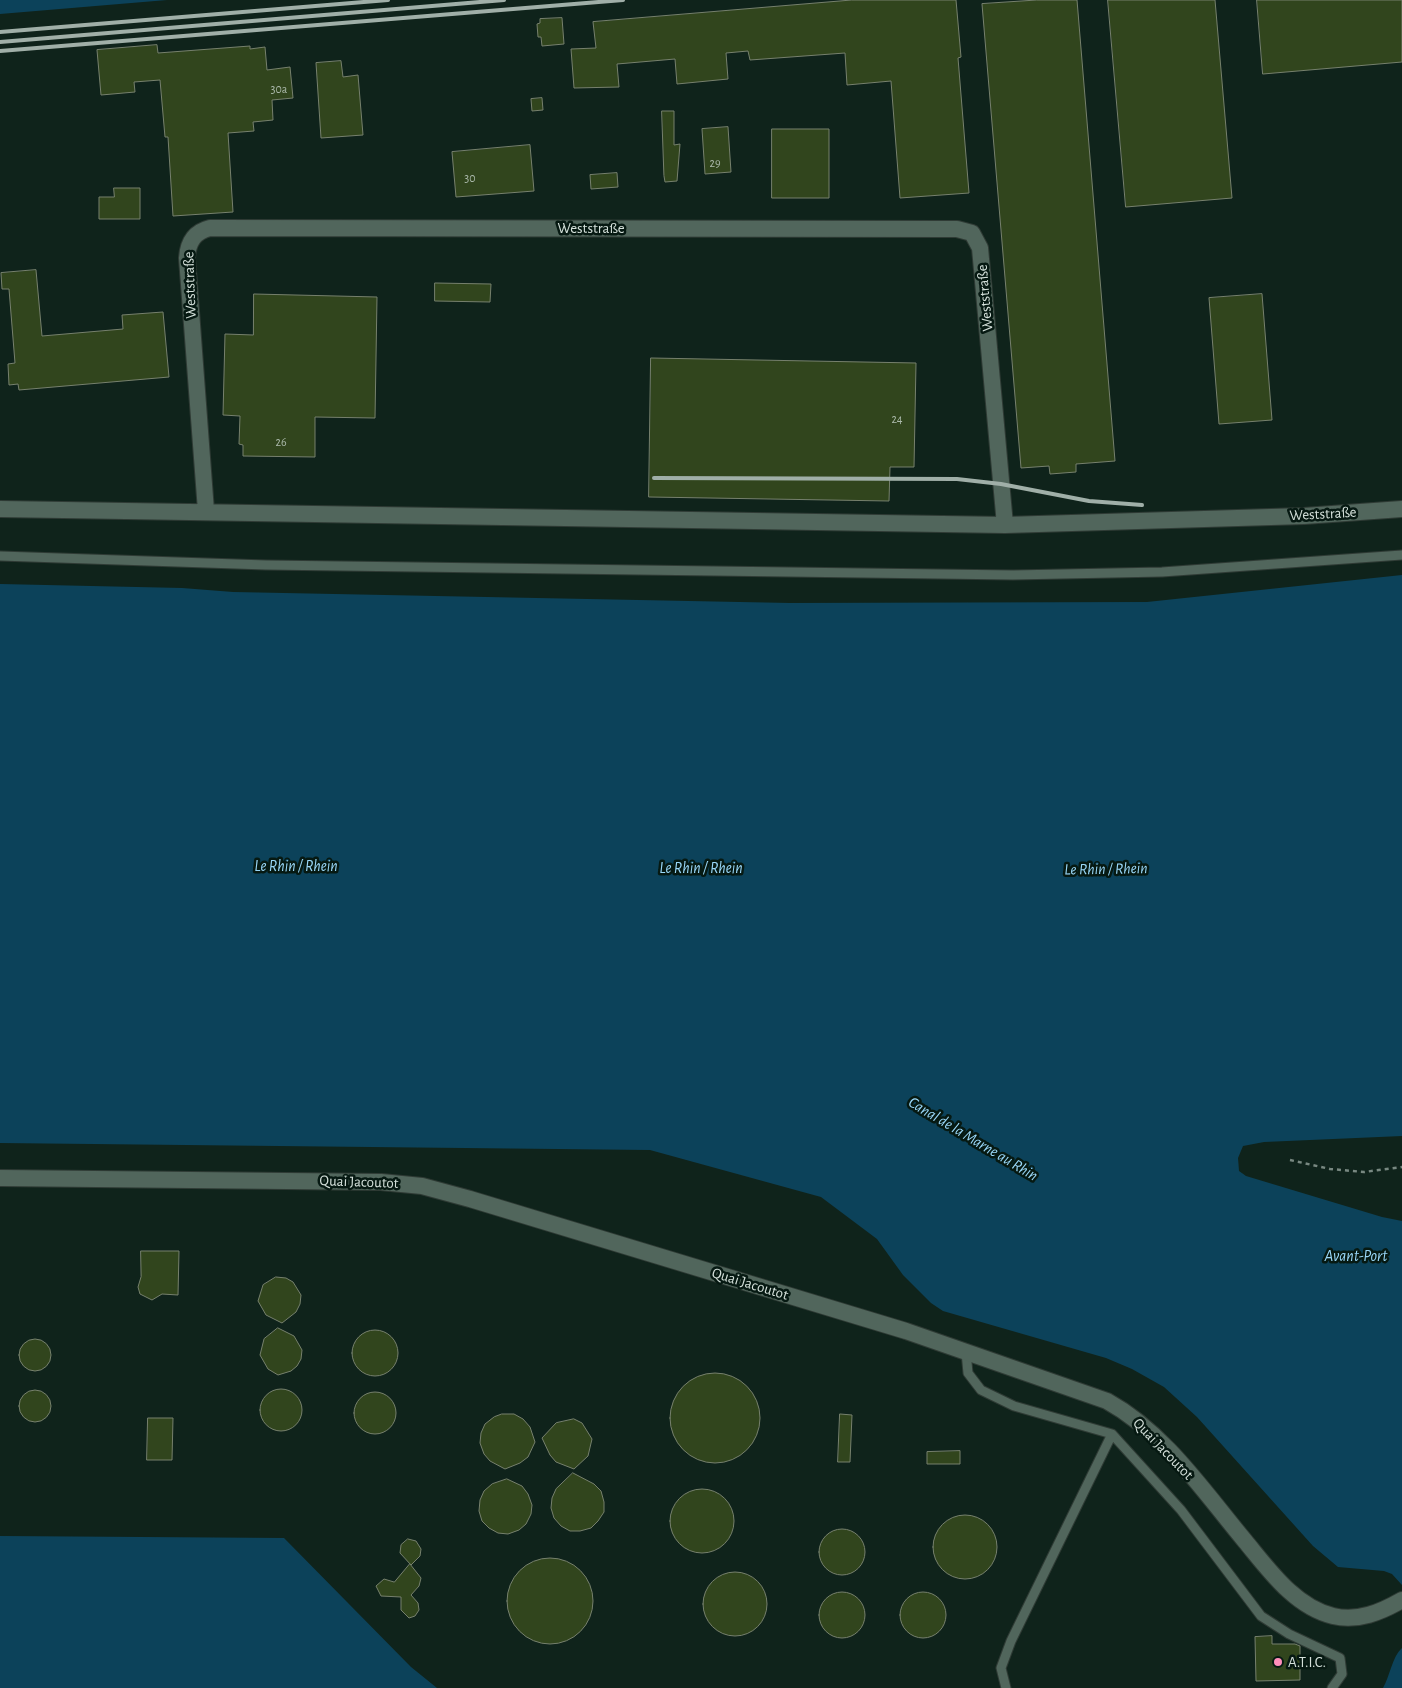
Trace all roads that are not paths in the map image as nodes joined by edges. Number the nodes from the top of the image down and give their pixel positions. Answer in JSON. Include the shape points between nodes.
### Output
{"nodes":[{"id":1,"x":0,"y":509,"type":"edge"},
{"id":2,"x":1402,"y":509,"type":"edge"},
{"id":3,"x":206,"y":511,"type":"junction"},
{"id":4,"x":1005,"y":524,"type":"junction"},
{"id":5,"x":1402,"y":555,"type":"edge"},
{"id":6,"x":0,"y":556,"type":"edge"},
{"id":7,"x":0,"y":1178,"type":"edge"},
{"id":8,"x":966,"y":1352,"type":"junction"},
{"id":9,"x":1112,"y":1434,"type":"junction"},
{"id":10,"x":1398,"y":1602,"type":"edge"},
{"id":11,"x":1006,"y":1688,"type":"edge"},
{"id":12,"x":1332,"y":1688,"type":"edge"}],
"edges":[{"from":1,"to":3,"type":"street","name":"Weststraße"},
{"from":2,"to":4,"type":"street","name":"Weststraße","via":[[1304,516]]},
{"from":3,"to":4,"type":"street","name":"Weststraße"},
{"from":3,"to":4,"type":"street","name":"Weststraße","via":[[193,406],[187,258],[188,246],[198,232],[210,228],[965,229],[977,240],[982,258]]},
{"from":5,"to":6,"type":"lane","via":[[1162,572],[1013,575],[266,565]]},
{"from":7,"to":8,"type":"street","name":"Quai Jacoutot","via":[[381,1182],[422,1186]]},
{"from":8,"to":9,"type":"lane","via":[[968,1373],[981,1390],[1014,1406]]},
{"from":8,"to":10,"type":"street","name":"Quai Jacoutot","via":[[1092,1395],[1136,1419],[1162,1443],[1276,1577],[1291,1593],[1313,1608],[1334,1616],[1355,1617],[1375,1613]]},
{"from":9,"to":11,"type":"lane","via":[[1011,1641],[1001,1668]]},
{"from":9,"to":12,"type":"lane","via":[[1181,1510],[1261,1616],[1289,1634],[1340,1658],[1342,1674]]}]}
